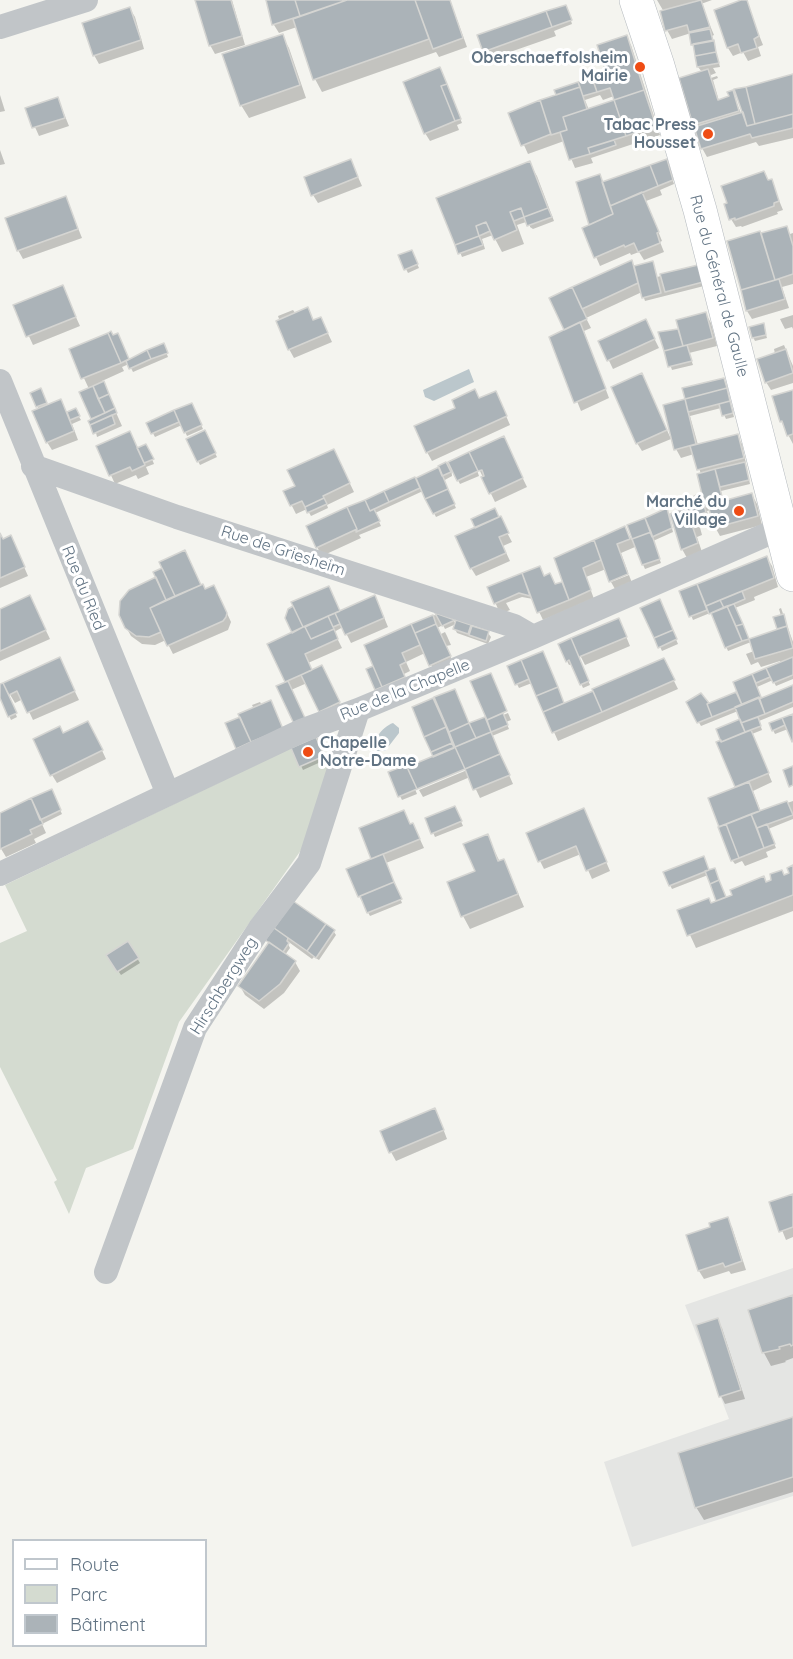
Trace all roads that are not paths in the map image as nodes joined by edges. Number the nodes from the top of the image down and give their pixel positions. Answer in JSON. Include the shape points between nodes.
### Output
{"nodes":[{"id":1,"x":86,"y":0,"type":"edge"},
{"id":2,"x":636,"y":0,"type":"edge"},
{"id":3,"x":0,"y":27,"type":"edge"},
{"id":4,"x":0,"y":381,"type":"edge"},
{"id":5,"x":33,"y":466,"type":"junction"},
{"id":6,"x":787,"y":526,"type":"edge"},
{"id":7,"x":793,"y":575,"type":"edge"},
{"id":8,"x":533,"y":637,"type":"junction"},
{"id":9,"x":358,"y":710,"type":"junction"},
{"id":10,"x":168,"y":794,"type":"junction"},
{"id":11,"x":0,"y":874,"type":"edge"},
{"id":12,"x":106,"y":1272,"type":"dead end"}],
"edges":[{"from":1,"to":3,"type":"street"},
{"from":2,"to":6,"type":"street","name":"Rue du Général de Gaulle","via":[[700,210]]},
{"from":4,"to":5,"type":"street","name":"Rue du Ried"},
{"from":5,"to":8,"type":"street","name":"Rue de Griesheim","via":[[514,626]]},
{"from":5,"to":10,"type":"street","name":"Rue du Ried"},
{"from":6,"to":7,"type":"street","name":"Rue du Général de Gaulle"},
{"from":6,"to":8,"type":"street","name":"Rue de la Chapelle"},
{"from":8,"to":9,"type":"street","name":"Rue de la Chapelle"},
{"from":9,"to":10,"type":"street","name":"Rue de la Chapelle","via":[[301,731]]},
{"from":9,"to":12,"type":"street","name":"Hirschbergweg","via":[[309,863],[260,928],[195,1028]]},
{"from":10,"to":11,"type":"street","name":"Rue de la Chapelle"}]}
